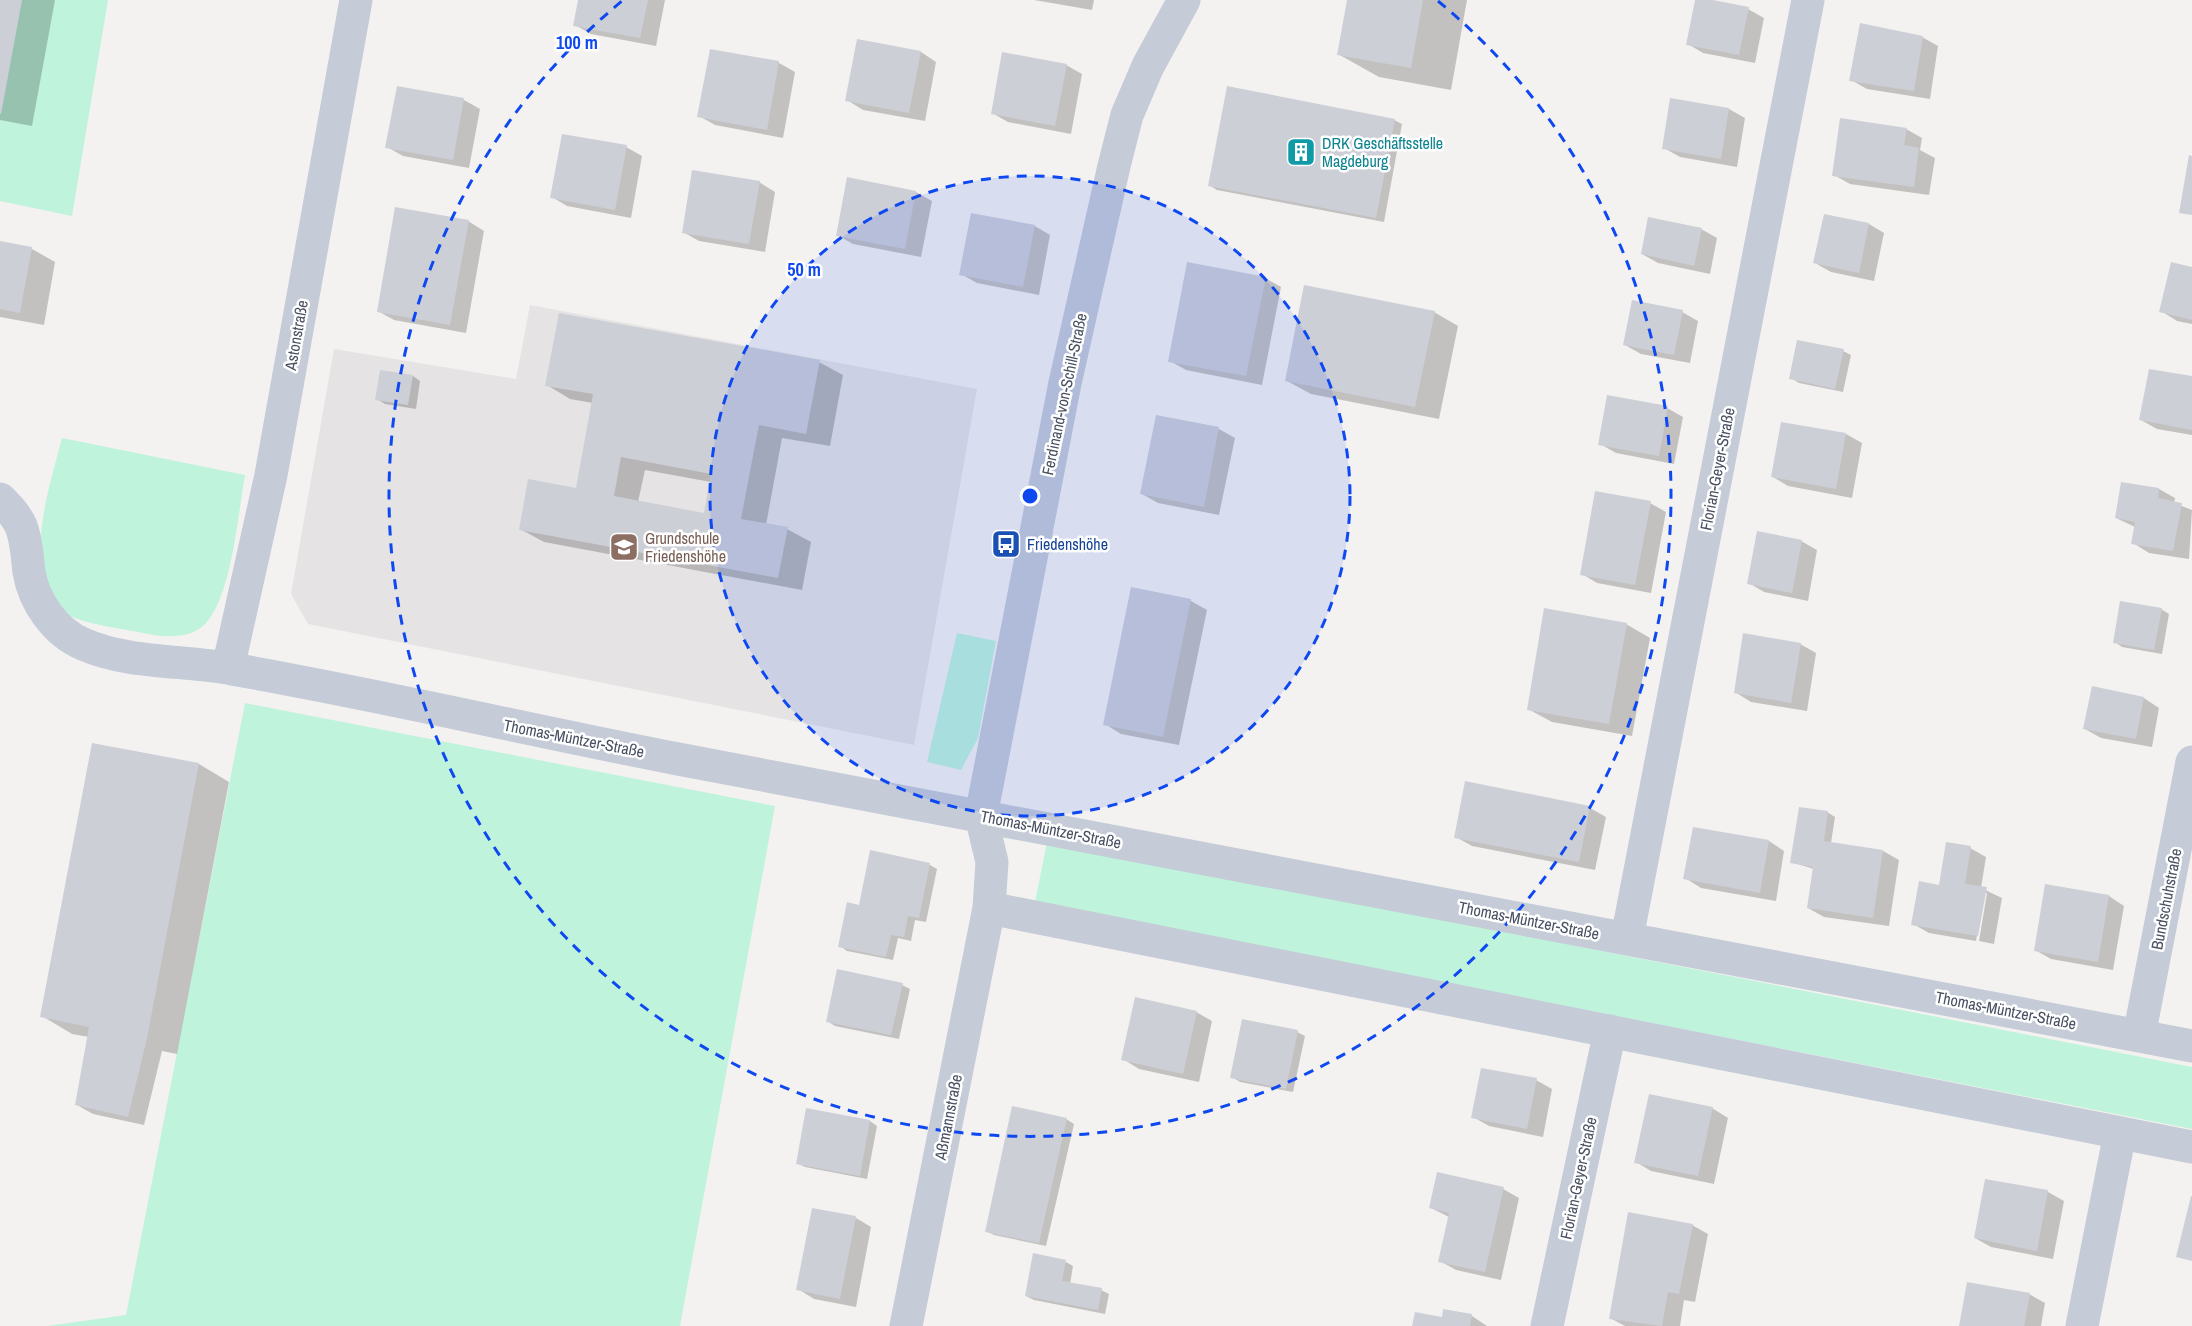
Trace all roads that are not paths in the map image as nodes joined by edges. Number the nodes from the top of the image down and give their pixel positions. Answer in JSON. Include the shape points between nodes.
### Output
{"nodes":[{"id":1,"x":356,"y":0,"type":"edge"},
{"id":2,"x":1184,"y":0,"type":"edge"},
{"id":3,"x":1808,"y":0,"type":"edge"},
{"id":4,"x":0,"y":499,"type":"edge"},
{"id":5,"x":228,"y":668,"type":"junction"},
{"id":6,"x":2192,"y":762,"type":"edge"},
{"id":7,"x":981,"y":816,"type":"junction"},
{"id":8,"x":989,"y":908,"type":"junction"},
{"id":9,"x":1627,"y":938,"type":"junction"},
{"id":10,"x":1610,"y":1031,"type":"junction"},
{"id":11,"x":2139,"y":1036,"type":"junction"},
{"id":12,"x":2192,"y":1046,"type":"edge"},
{"id":13,"x":2120,"y":1133,"type":"junction"},
{"id":14,"x":2192,"y":1147,"type":"edge"},
{"id":15,"x":906,"y":1326,"type":"edge"},
{"id":16,"x":1547,"y":1326,"type":"edge"},
{"id":17,"x":2082,"y":1326,"type":"edge"}],
"edges":[{"from":1,"to":5,"type":"street","name":"Astonstraße","via":[[271,474]]},
{"from":2,"to":7,"type":"street","name":"Ferdinand-von-Schill-Straße","via":[[1127,115],[1114,166],[1065,383]]},
{"from":3,"to":9,"type":"street","name":"Florian-Geyer-Straße"},
{"from":4,"to":5,"type":"street","name":"Thomas-Müntzer-Straße","via":[[22,529],[29,576],[37,597],[64,633],[101,650]]},
{"from":5,"to":7,"type":"street","name":"Thomas-Müntzer-Straße"},
{"from":6,"to":11,"type":"street","name":"Bundschuhstraße"},
{"from":7,"to":8,"type":"street","name":"Ferdinand-von-Schill-Straße","via":[[992,862]]},
{"from":7,"to":9,"type":"street","name":"Thomas-Müntzer-Straße"},
{"from":8,"to":10,"type":"street"},
{"from":8,"to":15,"type":"street","name":"Aßmannstraße"},
{"from":9,"to":11,"type":"street","name":"Thomas-Müntzer-Straße"},
{"from":10,"to":13,"type":"street"},
{"from":10,"to":16,"type":"street","name":"Florian-Geyer-Straße"},
{"from":11,"to":12,"type":"street","name":"Thomas-Müntzer-Straße"},
{"from":13,"to":14,"type":"street"},
{"from":13,"to":17,"type":"street"}]}
